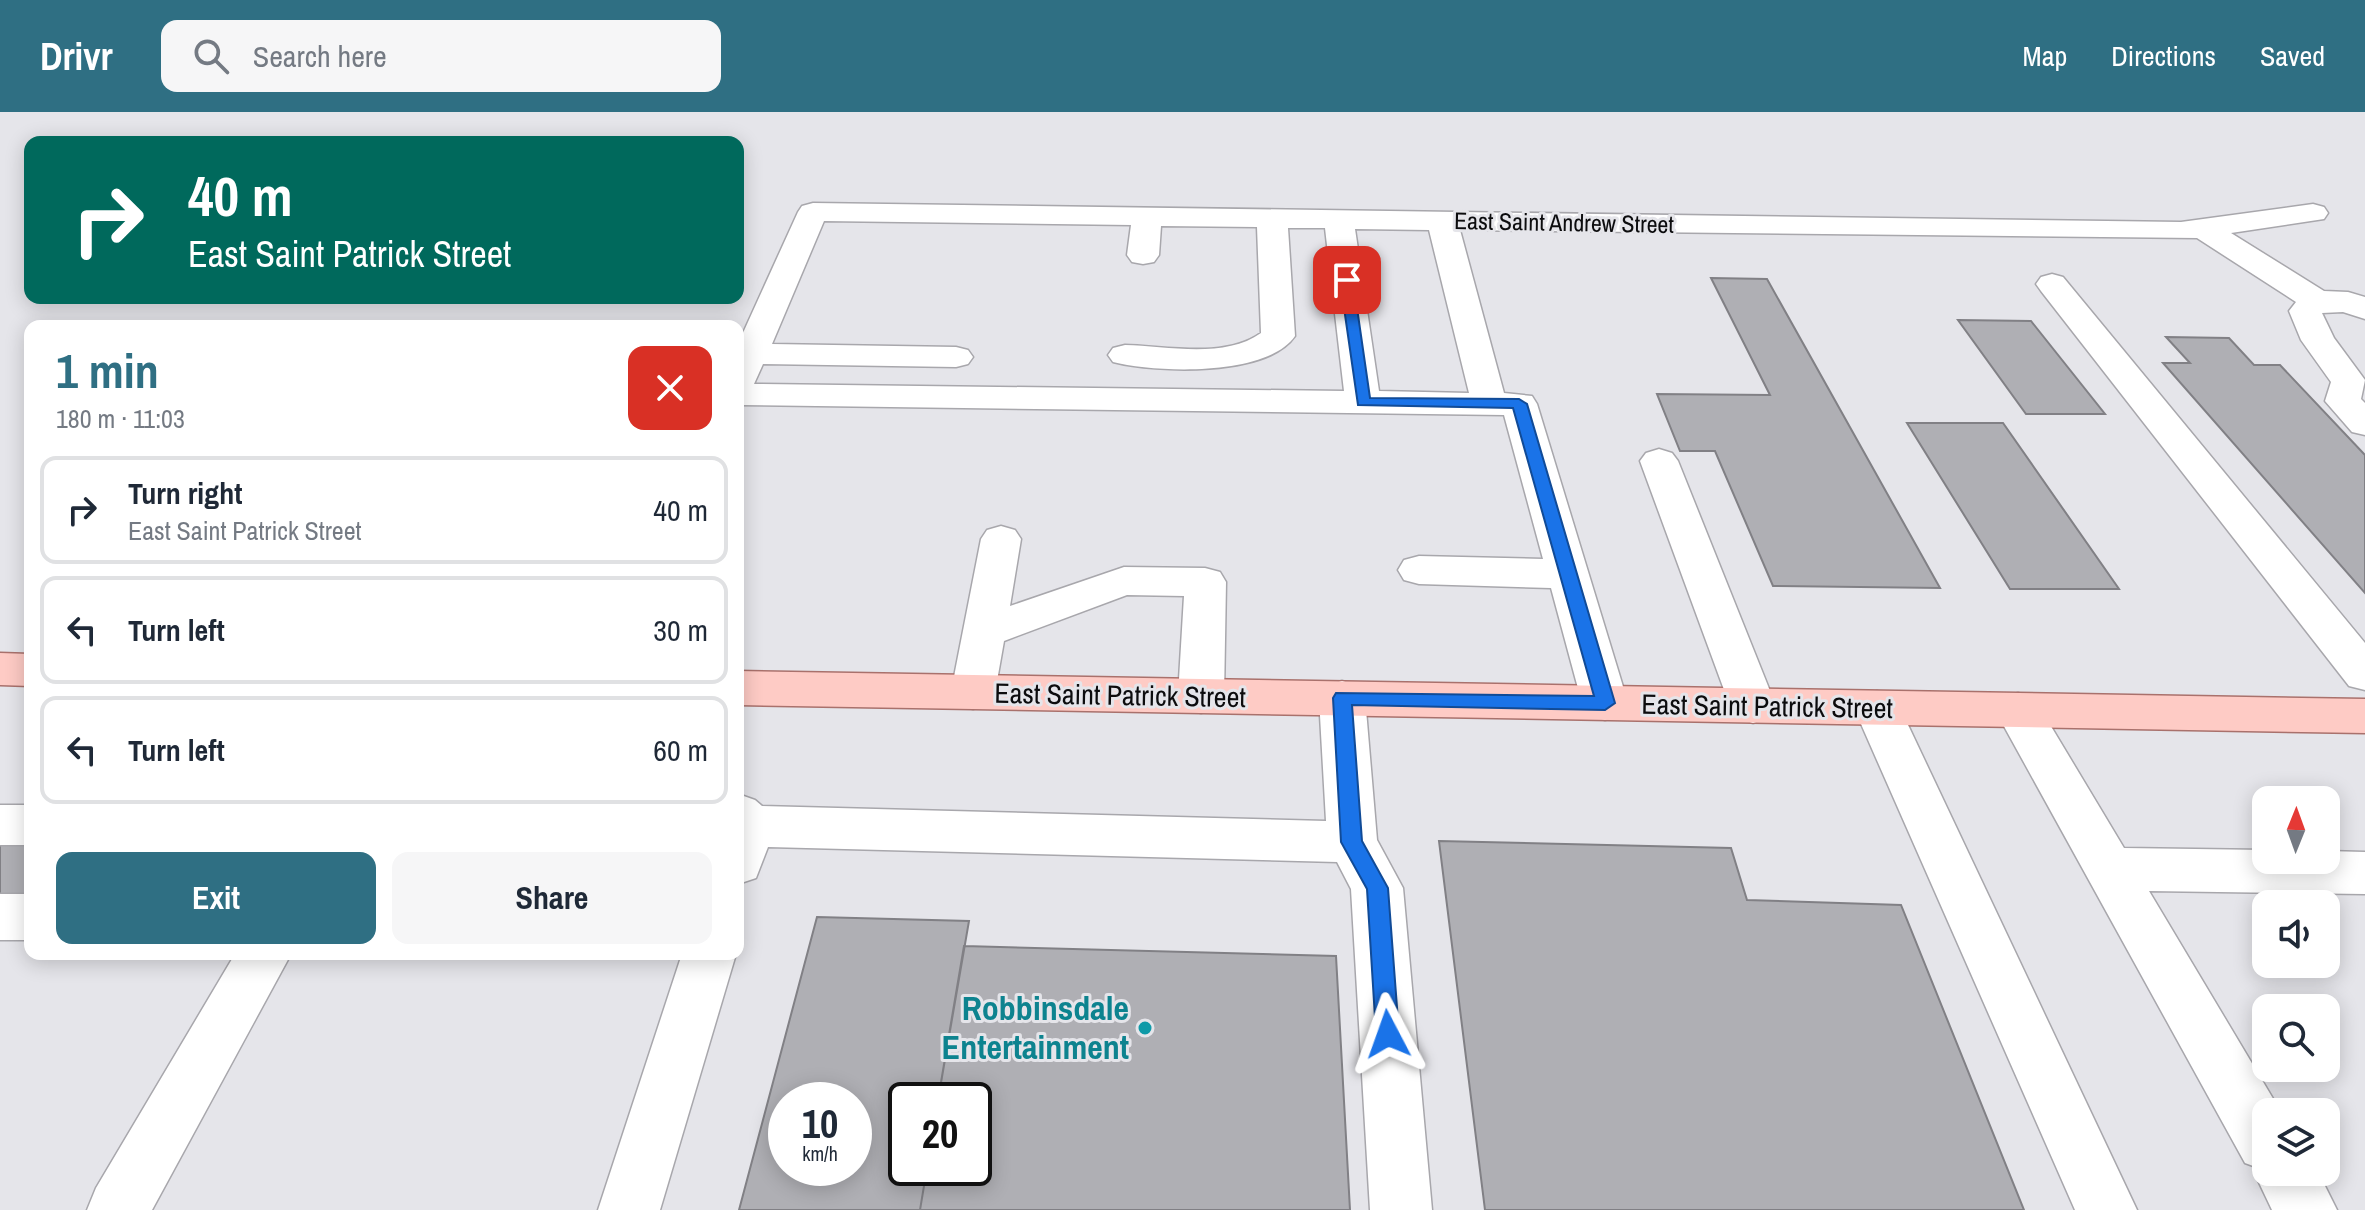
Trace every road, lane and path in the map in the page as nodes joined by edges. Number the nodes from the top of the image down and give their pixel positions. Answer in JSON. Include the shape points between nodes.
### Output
{"nodes":[{"id":1,"x":2313,"y":213,"type":"dead end"},
{"id":2,"x":1147,"y":216,"type":"junction"},
{"id":3,"x":1272,"y":218,"type":"junction"},
{"id":4,"x":1339,"y":219,"type":"junction"},
{"id":5,"x":1442,"y":220,"type":"junction"},
{"id":6,"x":2202,"y":228,"type":"junction"},
{"id":7,"x":1143,"y":255,"type":"dead end"},
{"id":8,"x":2052,"y":284,"type":"dead end"},
{"id":9,"x":2317,"y":301,"type":"junction"},
{"id":10,"x":2365,"y":309,"type":"edge"},
{"id":11,"x":1125,"y":355,"type":"dead end"},
{"id":12,"x":956,"y":357,"type":"dead end"},
{"id":13,"x":744,"y":368,"type":"edge"},
{"id":14,"x":744,"y":394,"type":"edge"},
{"id":15,"x":1363,"y":402,"type":"junction"},
{"id":16,"x":1489,"y":403,"type":"junction"},
{"id":17,"x":2365,"y":424,"type":"edge"},
{"id":18,"x":1659,"y":461,"type":"dead end"},
{"id":19,"x":1001,"y":539,"type":"dead end"},
{"id":20,"x":1419,"y":570,"type":"dead end"},
{"id":21,"x":1568,"y":574,"type":"junction"},
{"id":22,"x":984,"y":632,"type":"junction"},
{"id":23,"x":2365,"y":674,"type":"edge"},
{"id":24,"x":744,"y":688,"type":"edge"},
{"id":25,"x":973,"y":692,"type":"junction"},
{"id":26,"x":1201,"y":696,"type":"junction"},
{"id":27,"x":1342,"y":698,"type":"junction"},
{"id":28,"x":1605,"y":703,"type":"junction"},
{"id":29,"x":1753,"y":706,"type":"junction"},
{"id":30,"x":1877,"y":708,"type":"junction"},
{"id":31,"x":2018,"y":710,"type":"junction"},
{"id":32,"x":2365,"y":716,"type":"edge"},
{"id":33,"x":0,"y":825,"type":"edge"},
{"id":34,"x":24,"y":825,"type":"edge"},
{"id":35,"x":744,"y":834,"type":"edge"},
{"id":36,"x":1352,"y":842,"type":"junction"},
{"id":37,"x":2108,"y":869,"type":"junction"},
{"id":38,"x":2365,"y":873,"type":"edge"},
{"id":39,"x":0,"y":917,"type":"edge"},
{"id":40,"x":24,"y":917,"type":"edge"},
{"id":41,"x":261,"y":960,"type":"edge"},
{"id":42,"x":707,"y":960,"type":"edge"},
{"id":43,"x":2252,"y":1118,"type":"edge"},
{"id":44,"x":2292,"y":1186,"type":"edge"},
{"id":45,"x":118,"y":1210,"type":"edge"},
{"id":46,"x":629,"y":1210,"type":"edge"},
{"id":47,"x":1401,"y":1210,"type":"edge"},
{"id":48,"x":2106,"y":1210,"type":"edge"},
{"id":49,"x":2306,"y":1210,"type":"edge"}],
"edges":[{"from":1,"to":6,"type":"street","name":"East Saint Andrew Street"},
{"from":2,"to":3,"type":"street","name":"East Saint Andrew Street"},
{"from":2,"to":7,"type":"street"},
{"from":2,"to":13,"type":"street","name":"East Saint Andrew Street","via":[[813,212]]},
{"from":3,"to":4,"type":"street","name":"East Saint Andrew Street"},
{"from":3,"to":11,"type":"street","via":[[1278,336],[1267,348],[1244,356]]},
{"from":4,"to":5,"type":"street","name":"East Saint Andrew Street"},
{"from":4,"to":15,"type":"street"},
{"from":5,"to":6,"type":"street","name":"East Saint Andrew Street"},
{"from":5,"to":16,"type":"street"},
{"from":6,"to":9,"type":"street"},
{"from":8,"to":23,"type":"street"},
{"from":9,"to":10,"type":"street","via":[[2348,302]]},
{"from":9,"to":17,"type":"street","via":[[2305,311],[2318,340],[2349,382],[2343,401]]},
{"from":12,"to":13,"type":"street"},
{"from":14,"to":15,"type":"street"},
{"from":15,"to":16,"type":"street"},
{"from":16,"to":21,"type":"street","via":[[1519,404]]},
{"from":18,"to":29,"type":"street"},
{"from":19,"to":22,"type":"street"},
{"from":20,"to":21,"type":"street"},
{"from":21,"to":28,"type":"street"},
{"from":22,"to":25,"type":"street"},
{"from":22,"to":26,"type":"street","via":[[1124,581],[1205,582]]},
{"from":24,"to":25,"type":"main road","name":"East Saint Patrick Street"},
{"from":25,"to":26,"type":"main road","name":"East Saint Patrick Street"},
{"from":26,"to":27,"type":"main road","name":"East Saint Patrick Street"},
{"from":27,"to":28,"type":"main road","name":"East Saint Patrick Street"},
{"from":27,"to":36,"type":"street"},
{"from":28,"to":29,"type":"main road","name":"East Saint Patrick Street"},
{"from":29,"to":30,"type":"main road","name":"East Saint Patrick Street"},
{"from":30,"to":31,"type":"main road","name":"East Saint Patrick Street"},
{"from":30,"to":48,"type":"street"},
{"from":31,"to":32,"type":"main road","name":"East Saint Patrick Street"},
{"from":31,"to":37,"type":"street"},
{"from":33,"to":34,"type":"street"},
{"from":35,"to":36,"type":"street"},
{"from":36,"to":47,"type":"street","via":[[1377,888]]},
{"from":37,"to":38,"type":"street"},
{"from":37,"to":43,"type":"street"},
{"from":39,"to":40,"type":"street"},
{"from":41,"to":45,"type":"street"},
{"from":42,"to":46,"type":"street"},
{"from":44,"to":49,"type":"street"}]}
